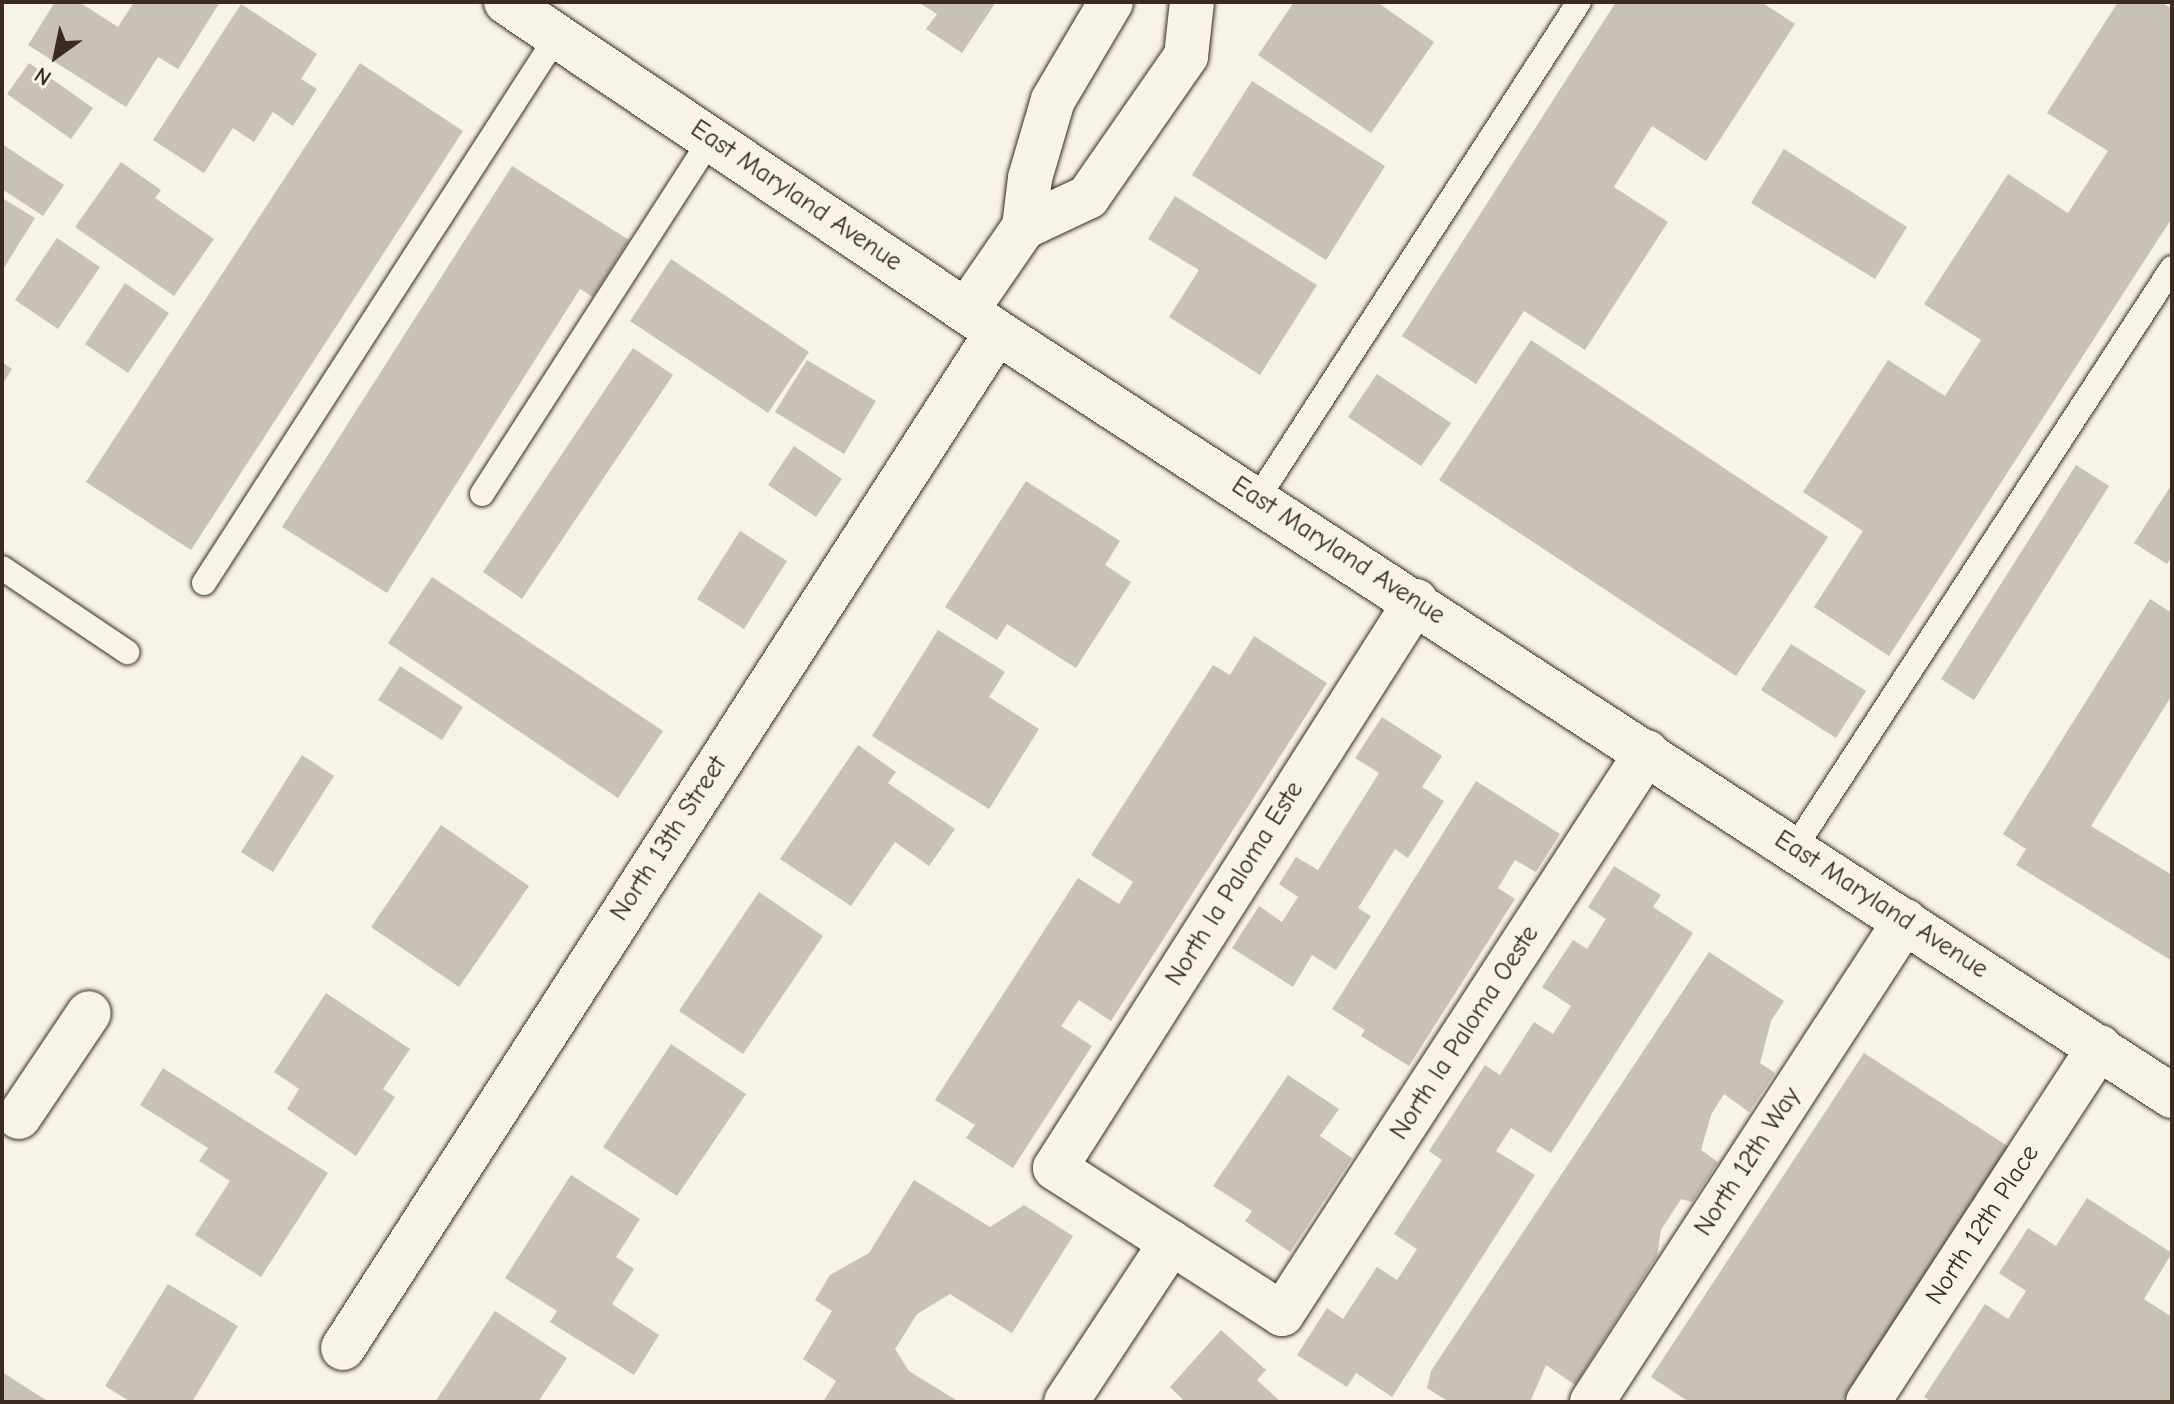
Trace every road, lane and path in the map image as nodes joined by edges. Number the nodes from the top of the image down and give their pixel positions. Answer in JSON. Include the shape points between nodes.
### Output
{"nodes":[{"id":1,"x":506,"y":2,"type":"edge"},
{"id":2,"x":1111,"y":2,"type":"edge"},
{"id":3,"x":1192,"y":2,"type":"edge"},
{"id":4,"x":1579,"y":2,"type":"edge"},
{"id":5,"x":557,"y":36,"type":"junction"},
{"id":6,"x":711,"y":139,"type":"junction"},
{"id":7,"x":1024,"y":227,"type":"junction"},
{"id":8,"x":2172,"y":268,"type":"edge"},
{"id":9,"x":982,"y":321,"type":"junction"},
{"id":10,"x":482,"y":494,"type":"dead end"},
{"id":11,"x":1257,"y":499,"type":"junction"},
{"id":12,"x":2,"y":568,"type":"edge"},
{"id":13,"x":204,"y":583,"type":"dead end"},
{"id":14,"x":1416,"y":601,"type":"junction"},
{"id":15,"x":127,"y":652,"type":"dead end"},
{"id":16,"x":1647,"y":752,"type":"junction"},
{"id":17,"x":1794,"y":849,"type":"junction"},
{"id":18,"x":1905,"y":921,"type":"junction"},
{"id":19,"x":89,"y":1013,"type":"dead end"},
{"id":20,"x":2099,"y":1047,"type":"junction"},
{"id":21,"x":2172,"y":1096,"type":"edge"},
{"id":22,"x":8,"y":1122,"type":"edge"},
{"id":23,"x":1171,"y":1243,"type":"junction"},
{"id":24,"x":343,"y":1348,"type":"dead end"},
{"id":25,"x":1066,"y":1402,"type":"edge"},
{"id":26,"x":1592,"y":1402,"type":"edge"},
{"id":27,"x":1868,"y":1402,"type":"edge"}],
"edges":[{"from":1,"to":5,"type":"street","name":"East Maryland Avenue"},
{"from":2,"to":7,"type":"street","name":"North 13th Street","via":[[1053,100],[1030,178]]},
{"from":3,"to":7,"type":"street","via":[[1186,56],[1088,197]]},
{"from":4,"to":11,"type":"lane"},
{"from":5,"to":6,"type":"street","name":"East Maryland Avenue"},
{"from":5,"to":13,"type":"lane"},
{"from":6,"to":9,"type":"street","name":"East Maryland Avenue"},
{"from":6,"to":10,"type":"lane"},
{"from":7,"to":9,"type":"street","name":"North 13th Street"},
{"from":8,"to":17,"type":"lane"},
{"from":9,"to":11,"type":"street","name":"East Maryland Avenue"},
{"from":9,"to":24,"type":"street","name":"North 13th Street"},
{"from":11,"to":14,"type":"street","name":"East Maryland Avenue"},
{"from":12,"to":15,"type":"lane"},
{"from":14,"to":16,"type":"street","name":"East Maryland Avenue"},
{"from":14,"to":23,"type":"street","name":"North la Paloma Este","via":[[1055,1168]]},
{"from":16,"to":17,"type":"street","name":"East Maryland Avenue"},
{"from":16,"to":23,"type":"street","name":"North la Paloma Oeste","via":[[1282,1314]]},
{"from":17,"to":18,"type":"street","name":"East Maryland Avenue"},
{"from":18,"to":20,"type":"street","name":"East Maryland Avenue"},
{"from":18,"to":26,"type":"street","name":"North 12th Way"},
{"from":19,"to":22,"type":"street"},
{"from":20,"to":21,"type":"street","name":"East Maryland Avenue"},
{"from":20,"to":27,"type":"street","name":"North 12th Place"},
{"from":23,"to":25,"type":"street"}]}
